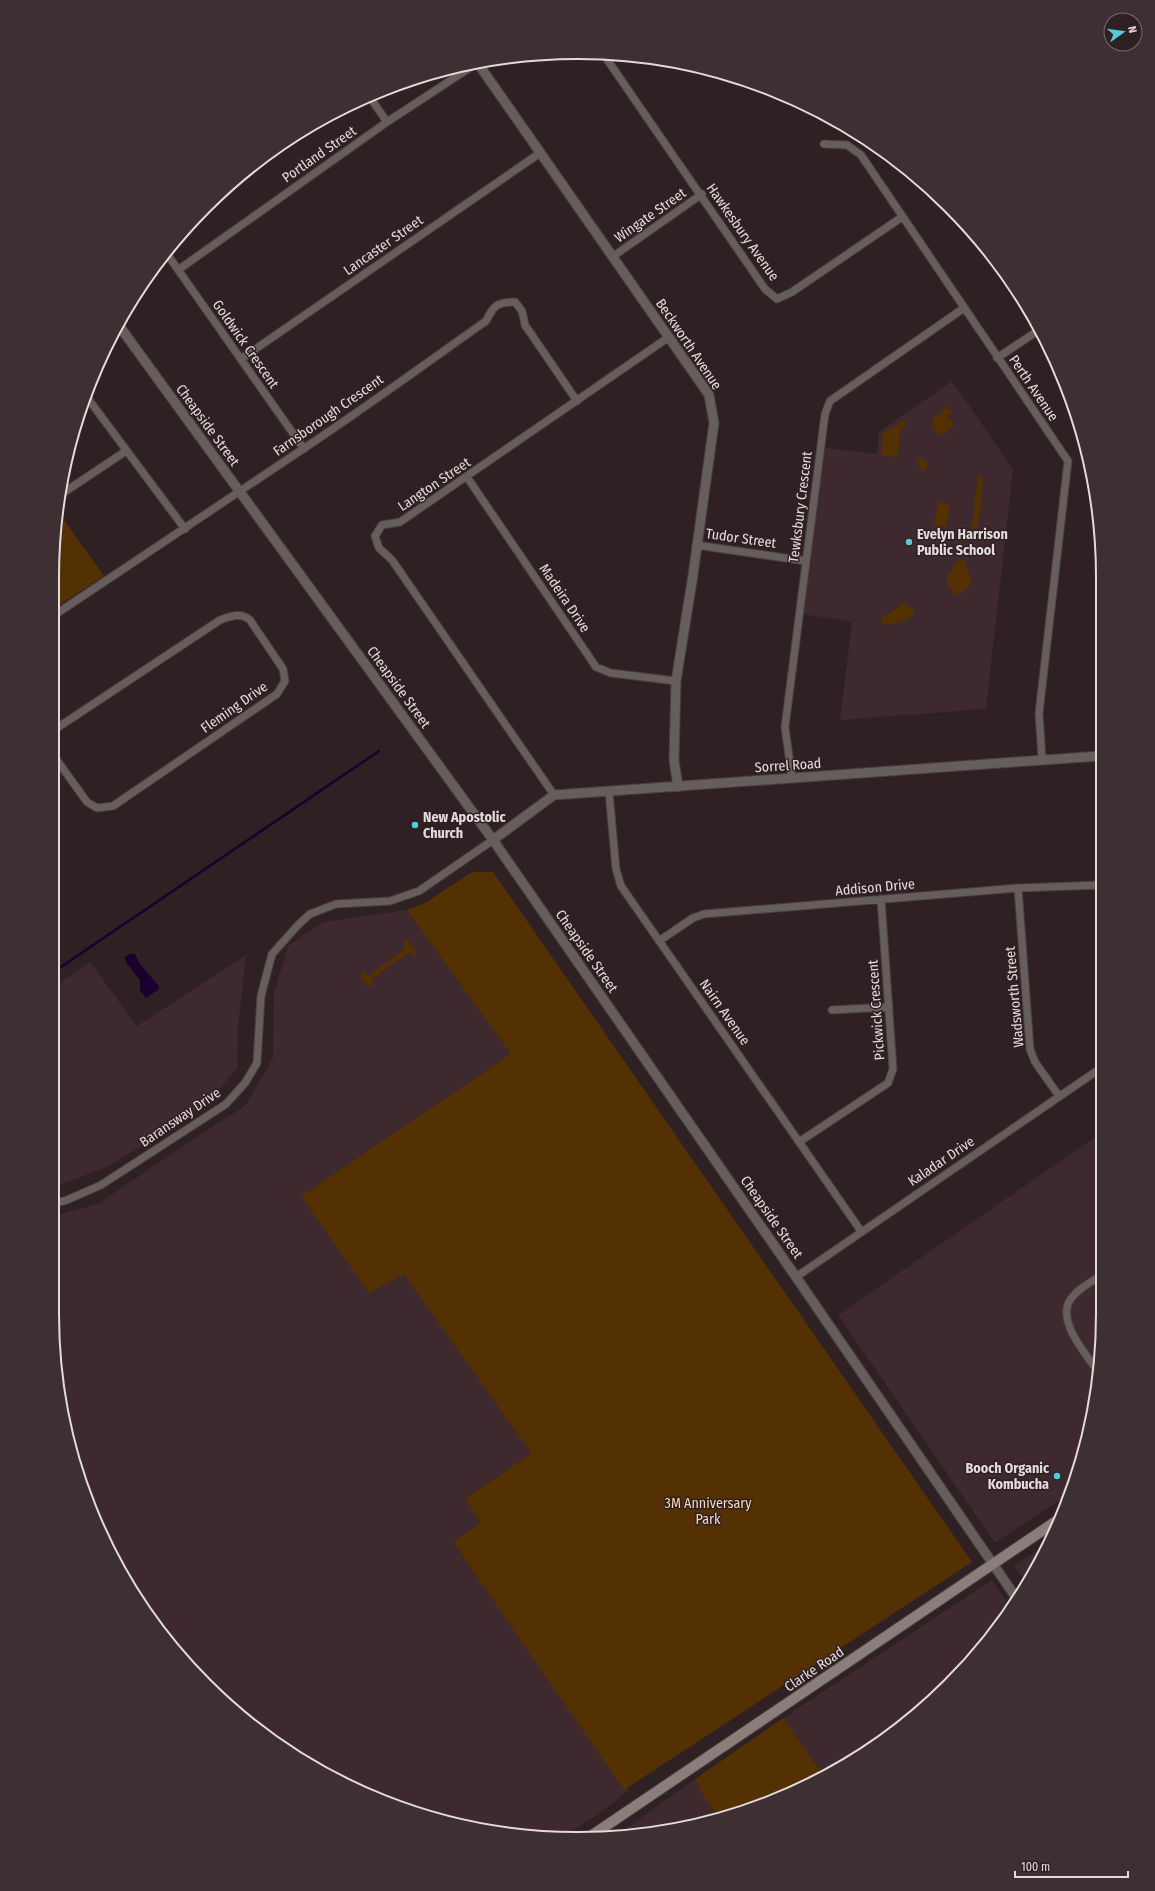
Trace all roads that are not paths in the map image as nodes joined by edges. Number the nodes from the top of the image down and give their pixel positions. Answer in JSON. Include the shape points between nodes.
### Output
{"nodes":[{"id":1,"x":607,"y":60,"type":"edge"},
{"id":2,"x":481,"y":68,"type":"edge"},
{"id":3,"x":461,"y":73,"type":"edge"},
{"id":4,"x":372,"y":101,"type":"edge"},
{"id":5,"x":387,"y":122,"type":"junction"},
{"id":6,"x":824,"y":144,"type":"dead end"},
{"id":7,"x":540,"y":153,"type":"junction"},
{"id":8,"x":702,"y":194,"type":"junction"},
{"id":9,"x":902,"y":217,"type":"junction"},
{"id":10,"x":612,"y":257,"type":"junction"},
{"id":11,"x":170,"y":258,"type":"edge"},
{"id":12,"x":178,"y":270,"type":"junction"},
{"id":13,"x":964,"y":308,"type":"junction"},
{"id":14,"x":122,"y":330,"type":"edge"},
{"id":15,"x":1035,"y":333,"type":"edge"},
{"id":16,"x":669,"y":337,"type":"junction"},
{"id":17,"x":997,"y":358,"type":"junction"},
{"id":18,"x":241,"y":359,"type":"junction"},
{"id":19,"x":577,"y":401,"type":"junction"},
{"id":20,"x":90,"y":402,"type":"edge"},
{"id":21,"x":304,"y":449,"type":"junction"},
{"id":22,"x":126,"y":451,"type":"junction"},
{"id":23,"x":467,"y":477,"type":"junction"},
{"id":24,"x":66,"y":491,"type":"edge"},
{"id":25,"x":239,"y":491,"type":"junction"},
{"id":26,"x":185,"y":529,"type":"junction"},
{"id":27,"x":696,"y":545,"type":"junction"},
{"id":28,"x":806,"y":561,"type":"junction"},
{"id":29,"x":59,"y":612,"type":"edge"},
{"id":30,"x":676,"y":681,"type":"junction"},
{"id":31,"x":59,"y":727,"type":"edge"},
{"id":32,"x":1096,"y":756,"type":"edge"},
{"id":33,"x":1042,"y":759,"type":"junction"},
{"id":34,"x":59,"y":763,"type":"edge"},
{"id":35,"x":792,"y":778,"type":"junction"},
{"id":36,"x":678,"y":787,"type":"junction"},
{"id":37,"x":609,"y":792,"type":"junction"},
{"id":38,"x":554,"y":795,"type":"junction"},
{"id":39,"x":493,"y":840,"type":"junction"},
{"id":40,"x":1096,"y":885,"type":"edge"},
{"id":41,"x":1018,"y":888,"type":"junction"},
{"id":42,"x":882,"y":899,"type":"junction"},
{"id":43,"x":659,"y":941,"type":"junction"},
{"id":44,"x":889,"y":1007,"type":"junction"},
{"id":45,"x":832,"y":1010,"type":"dead end"},
{"id":46,"x":1096,"y":1071,"type":"edge"},
{"id":47,"x":1059,"y":1096,"type":"junction"},
{"id":48,"x":799,"y":1142,"type":"junction"},
{"id":49,"x":59,"y":1202,"type":"edge"},
{"id":50,"x":861,"y":1231,"type":"junction"},
{"id":51,"x":796,"y":1277,"type":"junction"},
{"id":52,"x":1096,"y":1279,"type":"edge"},
{"id":53,"x":1093,"y":1365,"type":"edge"},
{"id":54,"x":1051,"y":1525,"type":"edge"},
{"id":55,"x":993,"y":1564,"type":"junction"},
{"id":56,"x":1014,"y":1594,"type":"edge"},
{"id":57,"x":598,"y":1831,"type":"edge"}],
"edges":[{"from":1,"to":8,"type":"street","name":"Hawkesbury Avenue"},
{"from":2,"to":7,"type":"street","name":"Beckworth Avenue"},
{"from":3,"to":5,"type":"street","name":"Portland Street"},
{"from":4,"to":5,"type":"street"},
{"from":5,"to":12,"type":"street","name":"Portland Street"},
{"from":6,"to":9,"type":"street","name":"Perth Avenue","via":[[848,144],[861,155]]},
{"from":7,"to":10,"type":"street","name":"Beckworth Avenue"},
{"from":7,"to":18,"type":"street","name":"Lancaster Street"},
{"from":8,"to":9,"type":"street","name":"Hawkesbury Avenue","via":[[765,288],[777,299],[792,292]]},
{"from":8,"to":10,"type":"street","name":"Wingate Street"},
{"from":9,"to":13,"type":"street","name":"Perth Avenue"},
{"from":10,"to":16,"type":"street","name":"Beckworth Avenue"},
{"from":11,"to":12,"type":"street","name":"Goldwick Crescent"},
{"from":12,"to":18,"type":"street","name":"Goldwick Crescent"},
{"from":13,"to":17,"type":"street","name":"Perth Avenue"},
{"from":13,"to":28,"type":"street","name":"Tewksbury Crescent","via":[[830,401],[824,414]]},
{"from":14,"to":25,"type":"street","name":"Cheapside Street"},
{"from":15,"to":17,"type":"street"},
{"from":16,"to":19,"type":"street","name":"Langton Street"},
{"from":16,"to":27,"type":"street","name":"Beckworth Avenue","via":[[709,395],[714,423]]},
{"from":17,"to":33,"type":"street","name":"Perth Avenue","via":[[1068,461],[1039,713]]},
{"from":18,"to":21,"type":"street","name":"Goldwick Crescent"},
{"from":19,"to":21,"type":"street","name":"Farnsborough Crescent","via":[[525,325],[522,311],[515,302],[502,302],[492,309],[486,321]]},
{"from":19,"to":23,"type":"street","name":"Langton Street"},
{"from":20,"to":22,"type":"street"},
{"from":21,"to":25,"type":"street","name":"Farnsborough Crescent"},
{"from":22,"to":24,"type":"street"},
{"from":22,"to":26,"type":"street"},
{"from":23,"to":30,"type":"street","name":"Madeira Drive","via":[[596,667],[610,673]]},
{"from":23,"to":38,"type":"street","name":"Langton Street","via":[[400,522],[382,525],[375,536],[379,548],[392,560]]},
{"from":25,"to":26,"type":"street","name":"Farnsborough Crescent"},
{"from":25,"to":39,"type":"street","name":"Cheapside Street"},
{"from":26,"to":29,"type":"street","name":"Farnsborough Crescent","via":[[146,552]]},
{"from":27,"to":28,"type":"street","name":"Tudor Street"},
{"from":27,"to":30,"type":"street","name":"Beckworth Avenue"},
{"from":28,"to":35,"type":"street","name":"Tewksbury Crescent","via":[[785,727]]},
{"from":30,"to":36,"type":"street","name":"Beckworth Avenue","via":[[674,760]]},
{"from":31,"to":34,"type":"street","name":"Fleming Drive","via":[[220,620],[235,615],[245,616],[250,620],[283,669],[285,681],[277,694],[113,806],[97,808],[87,802]]},
{"from":32,"to":33,"type":"street","name":"Sorrel Road"},
{"from":33,"to":35,"type":"street","name":"Sorrel Road"},
{"from":35,"to":36,"type":"street","name":"Sorrel Road"},
{"from":36,"to":37,"type":"street","name":"Sorrel Road"},
{"from":37,"to":38,"type":"street","name":"Sorrel Road"},
{"from":37,"to":43,"type":"street","name":"Nairn Avenue","via":[[616,869],[621,886]]},
{"from":38,"to":39,"type":"street"},
{"from":39,"to":49,"type":"street","name":"Baransway Drive","via":[[419,891],[390,901],[336,904],[310,914],[298,924],[272,954],[261,996],[257,1062],[245,1083],[226,1104],[100,1185]]},
{"from":39,"to":51,"type":"street","name":"Cheapside Street"},
{"from":40,"to":41,"type":"street","name":"Addison Drive"},
{"from":41,"to":42,"type":"street","name":"Addison Drive"},
{"from":41,"to":47,"type":"street","name":"Wadsworth Street","via":[[1030,1049],[1035,1062]]},
{"from":42,"to":43,"type":"street","name":"Addison Drive","via":[[704,914],[693,918]]},
{"from":42,"to":44,"type":"street","name":"Pickwick Crescent"},
{"from":43,"to":48,"type":"street","name":"Nairn Avenue"},
{"from":44,"to":45,"type":"street"},
{"from":44,"to":48,"type":"street","name":"Pickwick Crescent","via":[[893,1069],[888,1083]]},
{"from":46,"to":47,"type":"street","name":"Kaladar Drive"},
{"from":47,"to":50,"type":"street","name":"Kaladar Drive"},
{"from":48,"to":50,"type":"street","name":"Nairn Avenue"},
{"from":50,"to":51,"type":"street","name":"Kaladar Drive"},
{"from":51,"to":55,"type":"street","name":"Cheapside Street"},
{"from":52,"to":53,"type":"street","via":[[1073,1295],[1068,1307],[1068,1323],[1074,1338]]},
{"from":54,"to":55,"type":"main road","name":"Clarke Road"},
{"from":55,"to":56,"type":"street","name":"Cheapside Street"},
{"from":55,"to":57,"type":"main road","name":"Clarke Road"}]}
